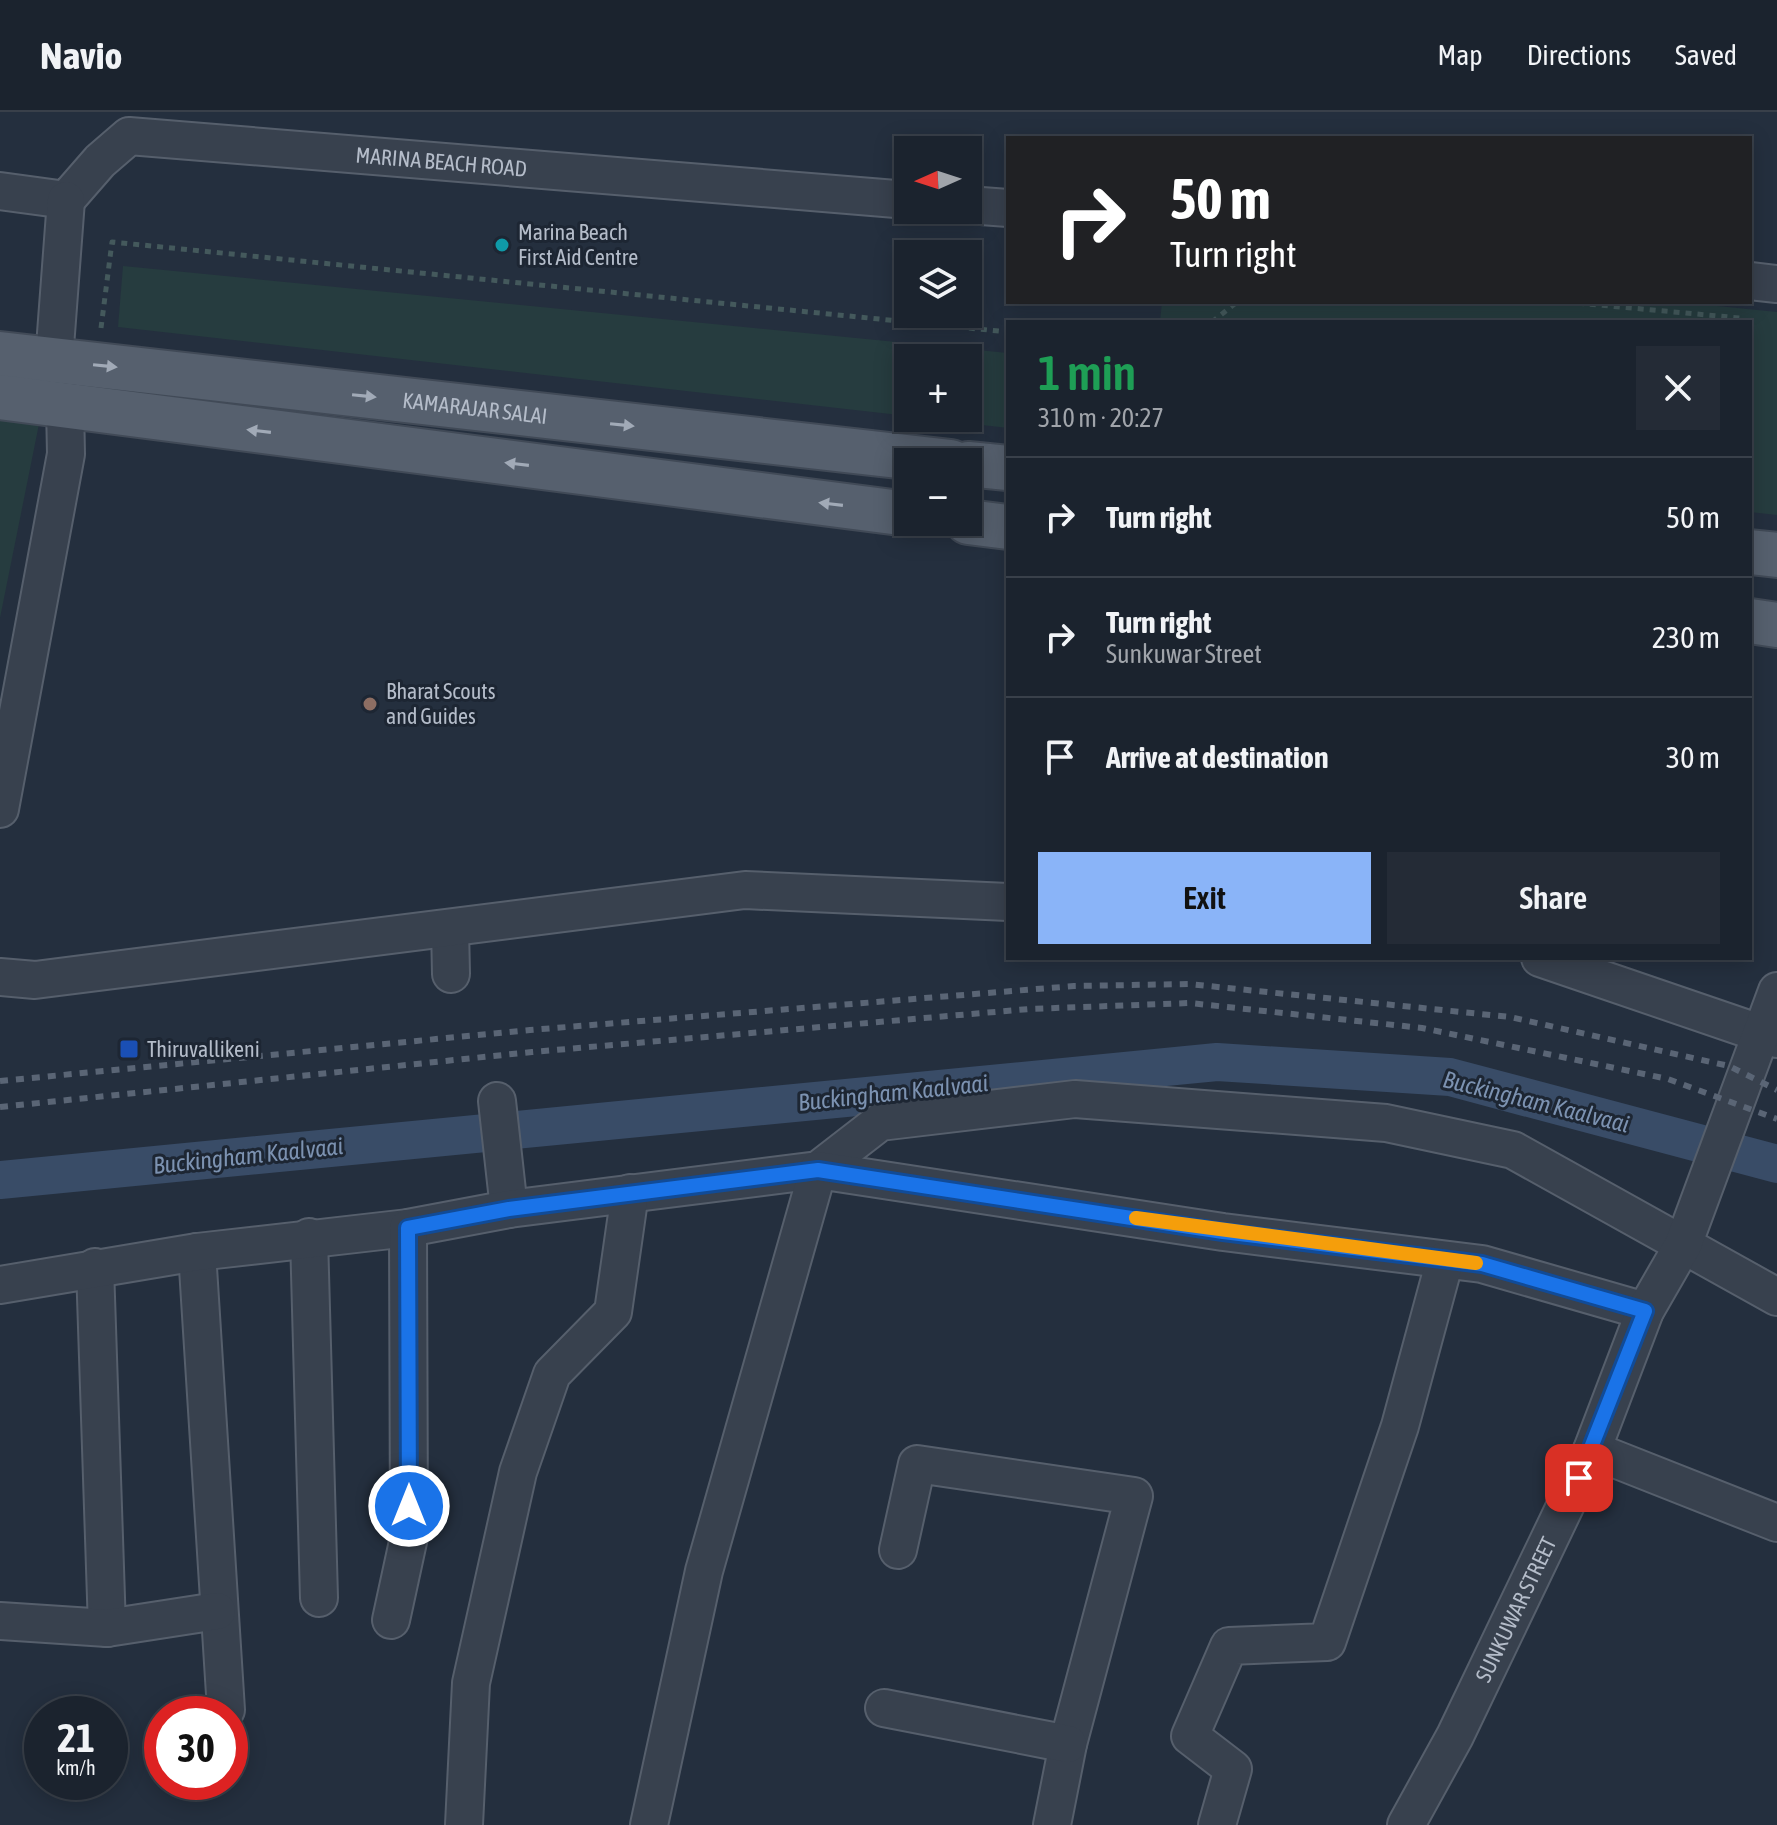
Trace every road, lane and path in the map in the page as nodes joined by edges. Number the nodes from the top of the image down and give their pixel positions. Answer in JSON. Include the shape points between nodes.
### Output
{"nodes":[{"id":1,"x":0,"y":191,"type":"edge"},
{"id":2,"x":894,"y":199,"type":"edge"},
{"id":3,"x":66,"y":200,"type":"junction"},
{"id":4,"x":982,"y":206,"type":"edge"},
{"id":5,"x":1006,"y":208,"type":"edge"},
{"id":6,"x":1752,"y":281,"type":"edge"},
{"id":7,"x":1777,"y":284,"type":"edge"},
{"id":8,"x":1234,"y":304,"type":"edge"},
{"id":9,"x":1587,"y":304,"type":"edge"},
{"id":10,"x":1747,"y":319,"type":"dead end"},
{"id":11,"x":1214,"y":320,"type":"edge"},
{"id":12,"x":1006,"y":332,"type":"edge"},
{"id":13,"x":0,"y":354,"type":"edge"},
{"id":14,"x":75,"y":363,"type":"junction"},
{"id":15,"x":0,"y":397,"type":"edge"},
{"id":16,"x":65,"y":406,"type":"junction"},
{"id":17,"x":894,"y":456,"type":"edge"},
{"id":18,"x":982,"y":465,"type":"edge"},
{"id":19,"x":1006,"y":468,"type":"edge"},
{"id":20,"x":894,"y":512,"type":"edge"},
{"id":21,"x":982,"y":524,"type":"edge"},
{"id":22,"x":1006,"y":527,"type":"edge"},
{"id":23,"x":1752,"y":552,"type":"edge"},
{"id":24,"x":1777,"y":555,"type":"edge"},
{"id":25,"x":1752,"y":621,"type":"edge"},
{"id":26,"x":1777,"y":625,"type":"edge"},
{"id":27,"x":0,"y":809,"type":"edge"},
{"id":28,"x":1006,"y":902,"type":"edge"},
{"id":29,"x":450,"y":928,"type":"junction"},
{"id":30,"x":1545,"y":960,"type":"edge"},
{"id":31,"x":451,"y":974,"type":"dead end"},
{"id":32,"x":0,"y":977,"type":"edge"},
{"id":33,"x":1777,"y":991,"type":"edge"},
{"id":34,"x":1765,"y":1043,"type":"edge"},
{"id":35,"x":497,"y":1101,"type":"dead end"},
{"id":36,"x":818,"y":1170,"type":"junction"},
{"id":37,"x":630,"y":1193,"type":"junction"},
{"id":38,"x":509,"y":1209,"type":"junction"},
{"id":39,"x":408,"y":1228,"type":"junction"},
{"id":40,"x":309,"y":1237,"type":"junction"},
{"id":41,"x":1683,"y":1245,"type":"junction"},
{"id":42,"x":197,"y":1252,"type":"junction"},
{"id":43,"x":1445,"y":1260,"type":"junction"},
{"id":44,"x":95,"y":1267,"type":"junction"},
{"id":45,"x":0,"y":1285,"type":"edge"},
{"id":46,"x":1777,"y":1297,"type":"edge"},
{"id":47,"x":1645,"y":1311,"type":"junction"},
{"id":48,"x":1592,"y":1450,"type":"junction"},
{"id":49,"x":1777,"y":1523,"type":"edge"},
{"id":50,"x":898,"y":1550,"type":"dead end"},
{"id":51,"x":319,"y":1598,"type":"dead end"},
{"id":52,"x":217,"y":1611,"type":"junction"},
{"id":53,"x":391,"y":1620,"type":"dead end"},
{"id":54,"x":0,"y":1621,"type":"edge"},
{"id":55,"x":107,"y":1628,"type":"junction"},
{"id":56,"x":225,"y":1696,"type":"edge"},
{"id":57,"x":884,"y":1708,"type":"dead end"},
{"id":58,"x":1068,"y":1744,"type":"junction"},
{"id":59,"x":464,"y":1825,"type":"edge"},
{"id":60,"x":649,"y":1825,"type":"edge"},
{"id":61,"x":1052,"y":1825,"type":"edge"},
{"id":62,"x":1217,"y":1825,"type":"edge"},
{"id":63,"x":1406,"y":1825,"type":"edge"}],
"edges":[{"from":1,"to":3,"type":"street"},
{"from":2,"to":3,"type":"street","name":"MARINA BEACH ROAD","via":[[129,136]]},
{"from":3,"to":14,"type":"street"},
{"from":4,"to":5,"type":"street"},
{"from":6,"to":7,"type":"street"},
{"from":8,"to":11,"type":"path"},
{"from":9,"to":10,"type":"path"},
{"from":12,"to":14,"type":"path","via":[[112,242]]},
{"from":13,"to":14,"type":"main road","name":"KAMARAJAR SALAI"},
{"from":14,"to":16,"type":"street"},
{"from":14,"to":17,"type":"main road","name":"KAMARAJAR SALAI","one_way":true},
{"from":15,"to":16,"type":"main road"},
{"from":20,"to":16,"type":"main road","one_way":true},
{"from":16,"to":27,"type":"street","via":[[66,454]]},
{"from":18,"to":19,"type":"main road"},
{"from":21,"to":22,"type":"main road"},
{"from":23,"to":24,"type":"main road"},
{"from":25,"to":26,"type":"main road"},
{"from":28,"to":29,"type":"street","via":[[745,890]]},
{"from":29,"to":31,"type":"street"},
{"from":29,"to":32,"type":"street","via":[[35,980]]},
{"from":30,"to":34,"type":"street"},
{"from":33,"to":34,"type":"street","name":"SUNKUWAR STREET"},
{"from":34,"to":41,"type":"street","name":"SUNKUWAR STREET"},
{"from":35,"to":38,"type":"street"},
{"from":36,"to":37,"type":"street"},
{"from":36,"to":41,"type":"street","via":[[880,1122],[1075,1099],[1386,1123],[1513,1150]]},
{"from":36,"to":43,"type":"street"},
{"from":36,"to":60,"type":"street","via":[[704,1571]]},
{"from":37,"to":38,"type":"street"},
{"from":37,"to":59,"type":"street","via":[[613,1312],[552,1374],[518,1472],[471,1683]]},
{"from":38,"to":39,"type":"street"},
{"from":39,"to":40,"type":"street"},
{"from":39,"to":53,"type":"street","via":[[409,1537]]},
{"from":40,"to":42,"type":"street"},
{"from":40,"to":51,"type":"street"},
{"from":41,"to":46,"type":"street"},
{"from":41,"to":47,"type":"street","name":"SUNKUWAR STREET"},
{"from":42,"to":44,"type":"street"},
{"from":42,"to":52,"type":"street"},
{"from":43,"to":47,"type":"street","via":[[1482,1264]]},
{"from":43,"to":62,"type":"street","via":[[1400,1426],[1327,1642],[1229,1646],[1190,1736],[1233,1769]]},
{"from":44,"to":45,"type":"street"},
{"from":44,"to":55,"type":"street"},
{"from":47,"to":48,"type":"street","name":"SUNKUWAR STREET"},
{"from":48,"to":49,"type":"street"},
{"from":48,"to":63,"type":"street","name":"SUNKUWAR STREET","via":[[1455,1736]]},
{"from":50,"to":58,"type":"street","via":[[917,1464],[1134,1496]]},
{"from":52,"to":55,"type":"street"},
{"from":52,"to":56,"type":"street"},
{"from":54,"to":55,"type":"street"},
{"from":57,"to":58,"type":"street"},
{"from":58,"to":61,"type":"street"}]}
